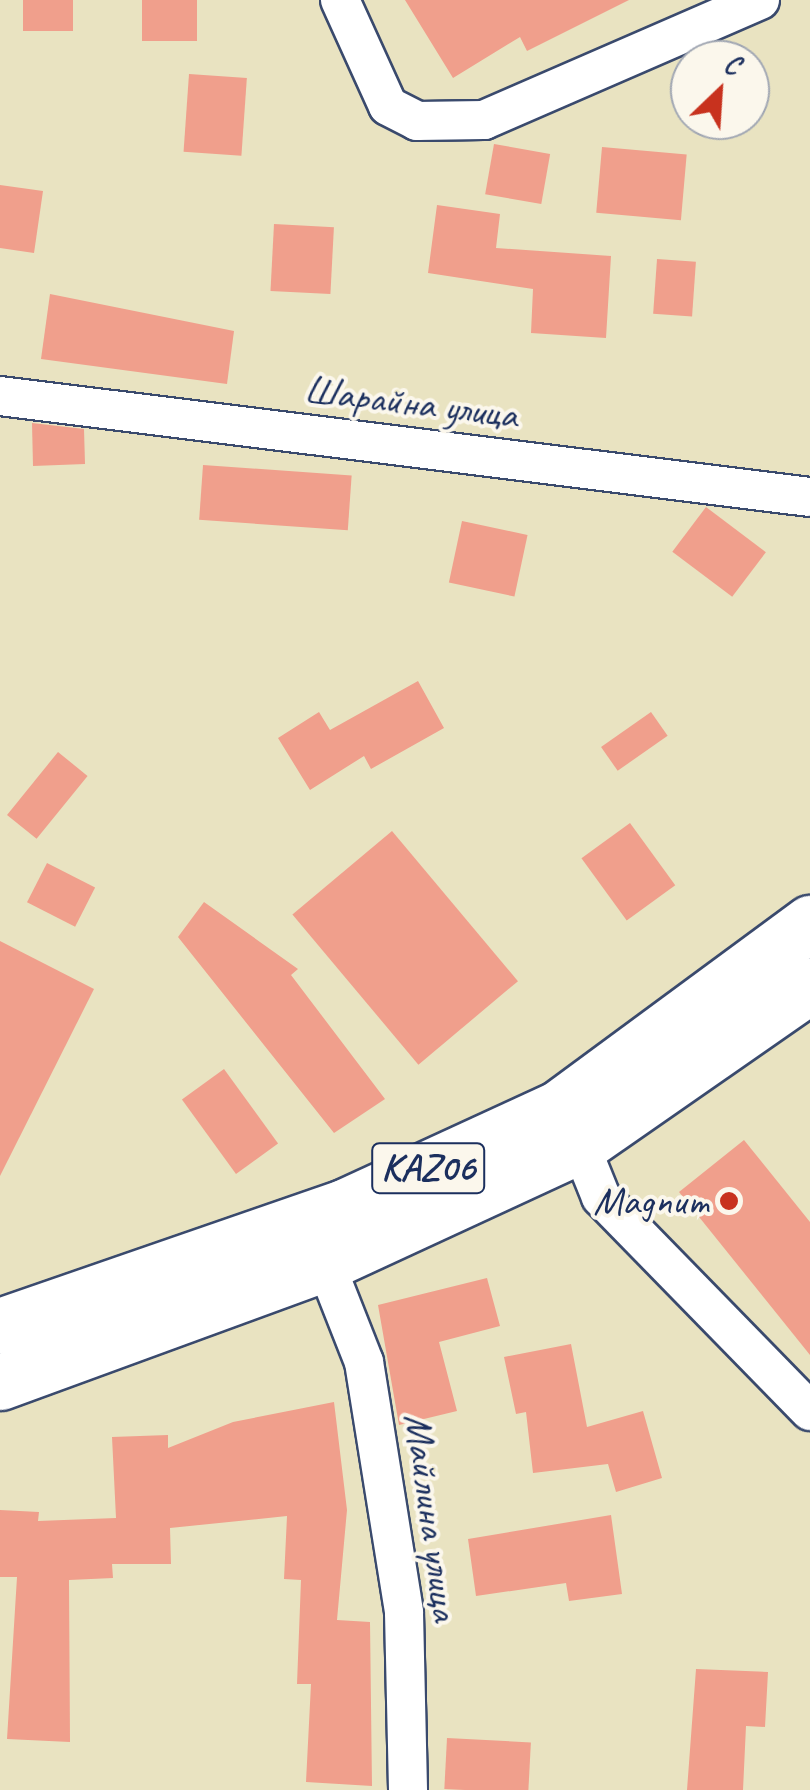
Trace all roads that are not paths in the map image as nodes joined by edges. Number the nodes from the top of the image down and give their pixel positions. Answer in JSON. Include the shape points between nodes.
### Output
{"nodes":[{"id":1,"x":340,"y":0,"type":"edge"},
{"id":2,"x":760,"y":0,"type":"edge"},
{"id":3,"x":0,"y":396,"type":"edge"},
{"id":4,"x":810,"y":498,"type":"edge"},
{"id":5,"x":810,"y":922,"type":"edge"},
{"id":6,"x":810,"y":985,"type":"edge"},
{"id":7,"x":580,"y":1144,"type":"junction"},
{"id":8,"x":326,"y":1263,"type":"junction"},
{"id":9,"x":0,"y":1326,"type":"edge"},
{"id":10,"x":0,"y":1382,"type":"edge"},
{"id":11,"x":810,"y":1411,"type":"edge"},
{"id":12,"x":408,"y":1790,"type":"edge"}],
"edges":[{"from":1,"to":2,"type":"street","via":[[388,106],[417,121],[484,120]]},
{"from":3,"to":4,"type":"street","name":"Шарайна улица"},
{"from":5,"to":9,"type":"highway","number":"KАZ06","via":[[559,1108],[344,1207]]},
{"from":6,"to":7,"type":"highway","number":"KАZ06"},
{"from":7,"to":8,"type":"highway","number":"KАZ06"},
{"from":7,"to":11,"type":"street","via":[[601,1197]]},
{"from":8,"to":10,"type":"highway","number":"KАZ06"},
{"from":8,"to":12,"type":"street","name":"Майлина улица","via":[[364,1362],[398,1574]]}]}
